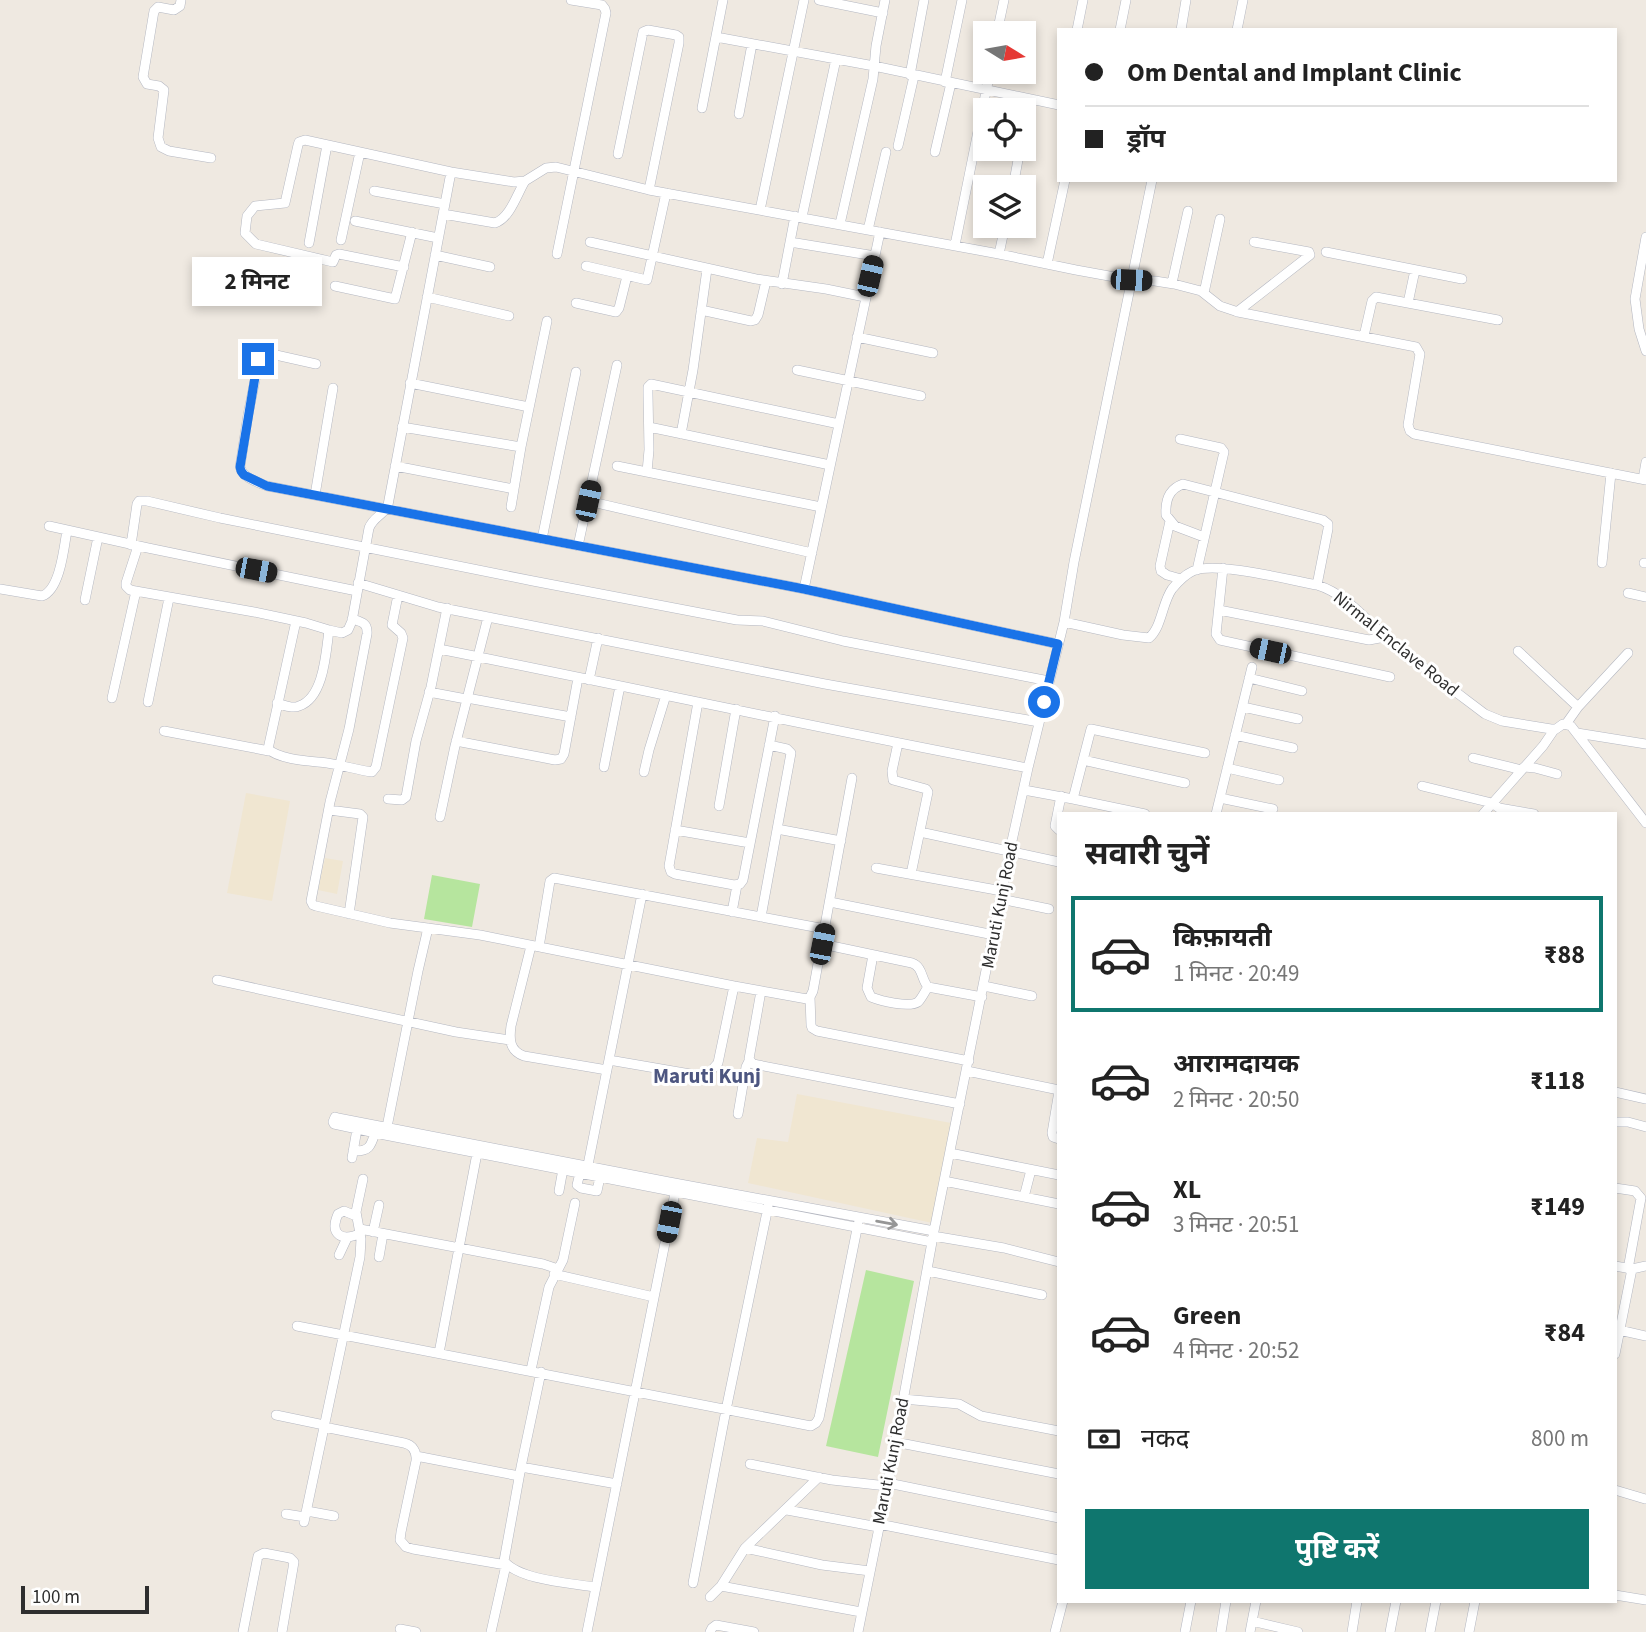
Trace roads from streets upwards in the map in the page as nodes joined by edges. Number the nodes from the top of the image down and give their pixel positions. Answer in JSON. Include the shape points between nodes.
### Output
{"nodes":[{"id":1,"x":181,"y":0,"type":"edge"},
{"id":2,"x":571,"y":0,"type":"edge"},
{"id":3,"x":723,"y":0,"type":"edge"},
{"id":4,"x":804,"y":0,"type":"edge"},
{"id":5,"x":819,"y":0,"type":"edge"},
{"id":6,"x":885,"y":0,"type":"edge"},
{"id":7,"x":924,"y":0,"type":"edge"},
{"id":8,"x":962,"y":0,"type":"edge"},
{"id":9,"x":1004,"y":0,"type":"edge"},
{"id":10,"x":1083,"y":0,"type":"edge"},
{"id":11,"x":1126,"y":0,"type":"edge"},
{"id":12,"x":1186,"y":0,"type":"edge"},
{"id":13,"x":1243,"y":0,"type":"edge"},
{"id":14,"x":883,"y":13,"type":"junction"},
{"id":15,"x":1000,"y":21,"type":"edge"},
{"id":16,"x":1077,"y":28,"type":"edge"},
{"id":17,"x":1120,"y":28,"type":"edge"},
{"id":18,"x":1181,"y":28,"type":"edge"},
{"id":19,"x":1237,"y":28,"type":"edge"},
{"id":20,"x":716,"y":37,"type":"junction"},
{"id":21,"x":752,"y":44,"type":"junction"},
{"id":22,"x":792,"y":52,"type":"junction"},
{"id":23,"x":836,"y":59,"type":"junction"},
{"id":24,"x":874,"y":66,"type":"junction"},
{"id":25,"x":912,"y":75,"type":"junction"},
{"id":26,"x":948,"y":83,"type":"junction"},
{"id":27,"x":987,"y":84,"type":"edge"},
{"id":28,"x":986,"y":90,"type":"junction"},
{"id":29,"x":1025,"y":98,"type":"edge"},
{"id":30,"x":1036,"y":100,"type":"edge"},
{"id":31,"x":1057,"y":105,"type":"edge"},
{"id":32,"x":702,"y":108,"type":"dead end"},
{"id":33,"x":739,"y":114,"type":"dead end"},
{"id":34,"x":327,"y":145,"type":"junction"},
{"id":35,"x":898,"y":146,"type":"dead end"},
{"id":36,"x":359,"y":152,"type":"junction"},
{"id":37,"x":886,"y":152,"type":"dead end"},
{"id":38,"x":936,"y":152,"type":"dead end"},
{"id":39,"x":618,"y":154,"type":"dead end"},
{"id":40,"x":211,"y":158,"type":"dead end"},
{"id":41,"x":451,"y":172,"type":"junction"},
{"id":42,"x":574,"y":172,"type":"junction"},
{"id":43,"x":525,"y":181,"type":"junction"},
{"id":44,"x":1065,"y":182,"type":"edge"},
{"id":45,"x":1152,"y":182,"type":"edge"},
{"id":46,"x":649,"y":190,"type":"junction"},
{"id":47,"x":374,"y":191,"type":"dead end"},
{"id":48,"x":666,"y":193,"type":"junction"},
{"id":49,"x":444,"y":209,"type":"junction"},
{"id":50,"x":760,"y":210,"type":"junction"},
{"id":51,"x":1188,"y":211,"type":"dead end"},
{"id":52,"x":799,"y":217,"type":"junction"},
{"id":53,"x":1220,"y":219,"type":"dead end"},
{"id":54,"x":355,"y":221,"type":"dead end"},
{"id":55,"x":840,"y":224,"type":"junction"},
{"id":56,"x":869,"y":230,"type":"junction"},
{"id":57,"x":412,"y":232,"type":"junction"},
{"id":58,"x":880,"y":232,"type":"junction"},
{"id":59,"x":1646,"y":237,"type":"edge"},
{"id":60,"x":439,"y":238,"type":"junction"},
{"id":61,"x":1002,"y":238,"type":"edge"},
{"id":62,"x":341,"y":240,"type":"dead end"},
{"id":63,"x":590,"y":242,"type":"dead end"},
{"id":64,"x":790,"y":242,"type":"junction"},
{"id":65,"x":1254,"y":242,"type":"dead end"},
{"id":66,"x":309,"y":243,"type":"dead end"},
{"id":67,"x":955,"y":245,"type":"junction"},
{"id":68,"x":1326,"y":252,"type":"dead end"},
{"id":69,"x":557,"y":254,"type":"dead end"},
{"id":70,"x":999,"y":254,"type":"junction"},
{"id":71,"x":435,"y":255,"type":"junction"},
{"id":72,"x":652,"y":255,"type":"junction"},
{"id":73,"x":875,"y":256,"type":"junction"},
{"id":74,"x":1047,"y":264,"type":"junction"},
{"id":75,"x":586,"y":266,"type":"dead end"},
{"id":76,"x":404,"y":267,"type":"junction"},
{"id":77,"x":490,"y":267,"type":"dead end"},
{"id":78,"x":707,"y":269,"type":"junction"},
{"id":79,"x":1415,"y":270,"type":"junction"},
{"id":80,"x":627,"y":276,"type":"junction"},
{"id":81,"x":1462,"y":279,"type":"dead end"},
{"id":82,"x":1131,"y":280,"type":"junction"},
{"id":83,"x":766,"y":281,"type":"junction"},
{"id":84,"x":782,"y":284,"type":"junction"},
{"id":85,"x":1172,"y":284,"type":"junction"},
{"id":86,"x":335,"y":286,"type":"dead end"},
{"id":87,"x":1204,"y":293,"type":"junction"},
{"id":88,"x":427,"y":297,"type":"junction"},
{"id":89,"x":865,"y":297,"type":"junction"},
{"id":90,"x":576,"y":303,"type":"dead end"},
{"id":91,"x":1408,"y":303,"type":"junction"},
{"id":92,"x":701,"y":310,"type":"junction"},
{"id":93,"x":1237,"y":312,"type":"junction"},
{"id":94,"x":509,"y":316,"type":"dead end"},
{"id":95,"x":1498,"y":320,"type":"dead end"},
{"id":96,"x":547,"y":321,"type":"dead end"},
{"id":97,"x":1364,"y":336,"type":"junction"},
{"id":98,"x":858,"y":337,"type":"junction"},
{"id":99,"x":1646,"y":351,"type":"edge"},
{"id":100,"x":933,"y":353,"type":"dead end"},
{"id":101,"x":316,"y":365,"type":"dead end"},
{"id":102,"x":617,"y":365,"type":"dead end"},
{"id":103,"x":797,"y":370,"type":"dead end"},
{"id":104,"x":576,"y":372,"type":"dead end"},
{"id":105,"x":848,"y":380,"type":"junction"},
{"id":106,"x":410,"y":383,"type":"junction"},
{"id":107,"x":333,"y":388,"type":"dead end"},
{"id":108,"x":689,"y":392,"type":"junction"},
{"id":109,"x":921,"y":396,"type":"dead end"},
{"id":110,"x":529,"y":407,"type":"junction"},
{"id":111,"x":839,"y":424,"type":"junction"},
{"id":112,"x":402,"y":426,"type":"junction"},
{"id":113,"x":649,"y":427,"type":"junction"},
{"id":114,"x":681,"y":434,"type":"junction"},
{"id":115,"x":1180,"y":439,"type":"dead end"},
{"id":116,"x":521,"y":447,"type":"junction"},
{"id":117,"x":1646,"y":461,"type":"edge"},
{"id":118,"x":830,"y":465,"type":"junction"},
{"id":119,"x":394,"y":466,"type":"junction"},
{"id":120,"x":617,"y":466,"type":"dead end"},
{"id":121,"x":648,"y":472,"type":"junction"},
{"id":122,"x":1611,"y":473,"type":"junction"},
{"id":123,"x":1644,"y":480,"type":"edge"},
{"id":124,"x":514,"y":489,"type":"junction"},
{"id":125,"x":1215,"y":491,"type":"junction"},
{"id":126,"x":315,"y":495,"type":"junction"},
{"id":127,"x":588,"y":501,"type":"junction"},
{"id":128,"x":511,"y":507,"type":"dead end"},
{"id":129,"x":821,"y":507,"type":"junction"},
{"id":130,"x":386,"y":509,"type":"junction"},
{"id":131,"x":1170,"y":522,"type":"junction"},
{"id":132,"x":49,"y":526,"type":"dead end"},
{"id":133,"x":67,"y":530,"type":"junction"},
{"id":134,"x":98,"y":537,"type":"junction"},
{"id":135,"x":1204,"y":537,"type":"junction"},
{"id":136,"x":542,"y":539,"type":"junction"},
{"id":137,"x":135,"y":545,"type":"junction"},
{"id":138,"x":578,"y":546,"type":"junction"},
{"id":139,"x":364,"y":547,"type":"junction"},
{"id":140,"x":811,"y":553,"type":"junction"},
{"id":141,"x":1602,"y":563,"type":"dead end"},
{"id":142,"x":1223,"y":568,"type":"junction"},
{"id":143,"x":1197,"y":570,"type":"junction"},
{"id":144,"x":1181,"y":579,"type":"junction"},
{"id":145,"x":1317,"y":585,"type":"junction"},
{"id":146,"x":358,"y":587,"type":"junction"},
{"id":147,"x":0,"y":589,"type":"edge"},
{"id":148,"x":804,"y":589,"type":"junction"},
{"id":149,"x":136,"y":591,"type":"junction"},
{"id":150,"x":1628,"y":593,"type":"dead end"},
{"id":151,"x":398,"y":595,"type":"junction"},
{"id":152,"x":1646,"y":597,"type":"edge"},
{"id":153,"x":169,"y":598,"type":"junction"},
{"id":154,"x":85,"y":600,"type":"dead end"},
{"id":155,"x":447,"y":608,"type":"junction"},
{"id":156,"x":1219,"y":610,"type":"junction"},
{"id":157,"x":488,"y":617,"type":"junction"},
{"id":158,"x":352,"y":619,"type":"junction"},
{"id":159,"x":296,"y":621,"type":"junction"},
{"id":160,"x":1064,"y":622,"type":"junction"},
{"id":161,"x":329,"y":630,"type":"junction"},
{"id":162,"x":1385,"y":637,"type":"junction"},
{"id":163,"x":598,"y":638,"type":"junction"},
{"id":164,"x":1058,"y":644,"type":"junction"},
{"id":165,"x":439,"y":649,"type":"junction"},
{"id":166,"x":1518,"y":651,"type":"dead end"},
{"id":167,"x":1629,"y":653,"type":"dead end"},
{"id":168,"x":478,"y":656,"type":"junction"},
{"id":169,"x":1252,"y":667,"type":"dead end"},
{"id":170,"x":1390,"y":677,"type":"dead end"},
{"id":171,"x":578,"y":678,"type":"junction"},
{"id":172,"x":1249,"y":678,"type":"junction"},
{"id":173,"x":589,"y":680,"type":"junction"},
{"id":174,"x":1049,"y":681,"type":"junction"},
{"id":175,"x":620,"y":686,"type":"junction"},
{"id":176,"x":1302,"y":691,"type":"dead end"},
{"id":177,"x":429,"y":692,"type":"junction"},
{"id":178,"x":666,"y":695,"type":"junction"},
{"id":179,"x":112,"y":698,"type":"dead end"},
{"id":180,"x":467,"y":699,"type":"junction"},
{"id":181,"x":148,"y":702,"type":"dead end"},
{"id":182,"x":698,"y":702,"type":"junction"},
{"id":183,"x":277,"y":703,"type":"junction"},
{"id":184,"x":1242,"y":706,"type":"junction"},
{"id":185,"x":1578,"y":707,"type":"junction"},
{"id":186,"x":736,"y":709,"type":"junction"},
{"id":187,"x":775,"y":716,"type":"junction"},
{"id":188,"x":571,"y":717,"type":"junction"},
{"id":189,"x":1298,"y":719,"type":"dead end"},
{"id":190,"x":1039,"y":722,"type":"junction"},
{"id":191,"x":1566,"y":724,"type":"junction"},
{"id":192,"x":164,"y":730,"type":"dead end"},
{"id":193,"x":1554,"y":730,"type":"junction"},
{"id":194,"x":1577,"y":733,"type":"junction"},
{"id":195,"x":1235,"y":735,"type":"junction"},
{"id":196,"x":456,"y":741,"type":"junction"},
{"id":197,"x":898,"y":743,"type":"junction"},
{"id":198,"x":1646,"y":744,"type":"edge"},
{"id":199,"x":769,"y":745,"type":"junction"},
{"id":200,"x":1293,"y":748,"type":"dead end"},
{"id":201,"x":269,"y":751,"type":"junction"},
{"id":202,"x":1205,"y":753,"type":"dead end"},
{"id":203,"x":1474,"y":758,"type":"dead end"},
{"id":204,"x":1083,"y":760,"type":"junction"},
{"id":205,"x":339,"y":765,"type":"junction"},
{"id":206,"x":604,"y":768,"type":"dead end"},
{"id":207,"x":1028,"y":768,"type":"junction"},
{"id":208,"x":1227,"y":768,"type":"junction"},
{"id":209,"x":1523,"y":769,"type":"junction"},
{"id":210,"x":644,"y":772,"type":"dead end"},
{"id":211,"x":1557,"y":774,"type":"dead end"},
{"id":212,"x":852,"y":778,"type":"dead end"},
{"id":213,"x":1279,"y":780,"type":"dead end"},
{"id":214,"x":1185,"y":783,"type":"dead end"},
{"id":215,"x":1422,"y":786,"type":"dead end"},
{"id":216,"x":1024,"y":790,"type":"junction"},
{"id":217,"x":1061,"y":796,"type":"junction"},
{"id":218,"x":1220,"y":798,"type":"junction"},
{"id":219,"x":388,"y":799,"type":"dead end"},
{"id":220,"x":1073,"y":799,"type":"junction"},
{"id":221,"x":1492,"y":803,"type":"junction"},
{"id":222,"x":719,"y":806,"type":"dead end"},
{"id":223,"x":1273,"y":809,"type":"dead end"},
{"id":224,"x":329,"y":810,"type":"junction"},
{"id":225,"x":1058,"y":812,"type":"edge"},
{"id":226,"x":1135,"y":812,"type":"edge"},
{"id":227,"x":1216,"y":812,"type":"edge"},
{"id":228,"x":1485,"y":812,"type":"edge"},
{"id":229,"x":1524,"y":812,"type":"edge"},
{"id":230,"x":440,"y":817,"type":"dead end"},
{"id":231,"x":1646,"y":823,"type":"edge"},
{"id":232,"x":675,"y":830,"type":"junction"},
{"id":233,"x":777,"y":830,"type":"junction"},
{"id":234,"x":920,"y":832,"type":"junction"},
{"id":235,"x":841,"y":841,"type":"junction"},
{"id":236,"x":750,"y":843,"type":"junction"},
{"id":237,"x":1010,"y":850,"type":"junction"},
{"id":238,"x":1057,"y":862,"type":"edge"},
{"id":239,"x":876,"y":868,"type":"dead end"},
{"id":240,"x":911,"y":874,"type":"junction"},
{"id":241,"x":737,"y":885,"type":"junction"},
{"id":242,"x":642,"y":894,"type":"junction"},
{"id":243,"x":1001,"y":895,"type":"junction"},
{"id":244,"x":830,"y":902,"type":"junction"},
{"id":245,"x":1049,"y":909,"type":"dead end"},
{"id":246,"x":732,"y":912,"type":"junction"},
{"id":247,"x":349,"y":914,"type":"junction"},
{"id":248,"x":761,"y":917,"type":"junction"},
{"id":249,"x":428,"y":928,"type":"junction"},
{"id":250,"x":825,"y":929,"type":"junction"},
{"id":251,"x":994,"y":935,"type":"junction"},
{"id":252,"x":822,"y":944,"type":"junction"},
{"id":253,"x":535,"y":946,"type":"junction"},
{"id":254,"x":873,"y":955,"type":"junction"},
{"id":255,"x":629,"y":964,"type":"junction"},
{"id":256,"x":217,"y":980,"type":"dead end"},
{"id":257,"x":734,"y":986,"type":"junction"},
{"id":258,"x":984,"y":986,"type":"junction"},
{"id":259,"x":928,"y":987,"type":"junction"},
{"id":260,"x":761,"y":991,"type":"junction"},
{"id":261,"x":1032,"y":996,"type":"dead end"},
{"id":262,"x":982,"y":997,"type":"junction"},
{"id":263,"x":810,"y":998,"type":"junction"},
{"id":264,"x":408,"y":1021,"type":"junction"},
{"id":265,"x":510,"y":1040,"type":"junction"},
{"id":266,"x":749,"y":1061,"type":"junction"},
{"id":267,"x":608,"y":1065,"type":"junction"},
{"id":268,"x":968,"y":1066,"type":"junction"},
{"id":269,"x":1057,"y":1090,"type":"edge"},
{"id":270,"x":1617,"y":1092,"type":"edge"},
{"id":271,"x":1646,"y":1099,"type":"edge"},
{"id":272,"x":1057,"y":1103,"type":"edge"},
{"id":273,"x":960,"y":1104,"type":"junction"},
{"id":274,"x":738,"y":1114,"type":"dead end"},
{"id":275,"x":1617,"y":1122,"type":"edge"},
{"id":276,"x":1646,"y":1127,"type":"edge"},
{"id":277,"x":357,"y":1129,"type":"junction"},
{"id":278,"x":382,"y":1132,"type":"junction"},
{"id":279,"x":1057,"y":1138,"type":"edge"},
{"id":280,"x":478,"y":1149,"type":"junction"},
{"id":281,"x":950,"y":1153,"type":"junction"},
{"id":282,"x":563,"y":1169,"type":"junction"},
{"id":283,"x":1031,"y":1170,"type":"junction"},
{"id":284,"x":584,"y":1171,"type":"junction"},
{"id":285,"x":1057,"y":1175,"type":"edge"},
{"id":286,"x":600,"y":1177,"type":"junction"},
{"id":287,"x":363,"y":1179,"type":"dead end"},
{"id":288,"x":944,"y":1181,"type":"junction"},
{"id":289,"x":676,"y":1188,"type":"junction"},
{"id":290,"x":1617,"y":1188,"type":"edge"},
{"id":291,"x":559,"y":1191,"type":"dead end"},
{"id":292,"x":1024,"y":1197,"type":"junction"},
{"id":293,"x":575,"y":1203,"type":"dead end"},
{"id":294,"x":1057,"y":1204,"type":"edge"},
{"id":295,"x":379,"y":1205,"type":"dead end"},
{"id":296,"x":769,"y":1205,"type":"junction"},
{"id":297,"x":356,"y":1216,"type":"junction"},
{"id":298,"x":858,"y":1223,"type":"junction"},
{"id":299,"x":360,"y":1231,"type":"junction"},
{"id":300,"x":373,"y":1232,"type":"junction"},
{"id":301,"x":383,"y":1234,"type":"junction"},
{"id":302,"x":933,"y":1236,"type":"junction"},
{"id":303,"x":347,"y":1238,"type":"junction"},
{"id":304,"x":459,"y":1248,"type":"junction"},
{"id":305,"x":339,"y":1255,"type":"dead end"},
{"id":306,"x":379,"y":1257,"type":"dead end"},
{"id":307,"x":1057,"y":1261,"type":"edge"},
{"id":308,"x":1617,"y":1266,"type":"edge"},
{"id":309,"x":1646,"y":1266,"type":"edge"},
{"id":310,"x":1630,"y":1269,"type":"junction"},
{"id":311,"x":928,"y":1271,"type":"junction"},
{"id":312,"x":556,"y":1272,"type":"junction"},
{"id":313,"x":1042,"y":1295,"type":"dead end"},
{"id":314,"x":654,"y":1297,"type":"junction"},
{"id":315,"x":297,"y":1326,"type":"dead end"},
{"id":316,"x":1619,"y":1331,"type":"junction"},
{"id":317,"x":343,"y":1334,"type":"junction"},
{"id":318,"x":1646,"y":1336,"type":"edge"},
{"id":319,"x":1617,"y":1342,"type":"edge"},
{"id":320,"x":439,"y":1353,"type":"junction"},
{"id":321,"x":536,"y":1371,"type":"junction"},
{"id":322,"x":635,"y":1392,"type":"junction"},
{"id":323,"x":903,"y":1399,"type":"junction"},
{"id":324,"x":726,"y":1410,"type":"junction"},
{"id":325,"x":276,"y":1415,"type":"dead end"},
{"id":326,"x":324,"y":1426,"type":"junction"},
{"id":327,"x":1057,"y":1431,"type":"edge"},
{"id":328,"x":895,"y":1442,"type":"junction"},
{"id":329,"x":416,"y":1456,"type":"junction"},
{"id":330,"x":750,"y":1464,"type":"dead end"},
{"id":331,"x":520,"y":1472,"type":"junction"},
{"id":332,"x":1057,"y":1474,"type":"edge"},
{"id":333,"x":819,"y":1478,"type":"junction"},
{"id":334,"x":617,"y":1484,"type":"junction"},
{"id":335,"x":887,"y":1484,"type":"junction"},
{"id":336,"x":1617,"y":1491,"type":"edge"},
{"id":337,"x":1645,"y":1499,"type":"edge"},
{"id":338,"x":787,"y":1510,"type":"junction"},
{"id":339,"x":286,"y":1514,"type":"dead end"},
{"id":340,"x":334,"y":1516,"type":"dead end"},
{"id":341,"x":305,"y":1517,"type":"junction"},
{"id":342,"x":1057,"y":1518,"type":"edge"},
{"id":343,"x":879,"y":1526,"type":"junction"},
{"id":344,"x":745,"y":1548,"type":"junction"},
{"id":345,"x":1057,"y":1560,"type":"edge"},
{"id":346,"x":506,"y":1564,"type":"junction"},
{"id":347,"x":870,"y":1571,"type":"junction"},
{"id":348,"x":693,"y":1583,"type":"dead end"},
{"id":349,"x":721,"y":1586,"type":"junction"},
{"id":350,"x":594,"y":1587,"type":"junction"},
{"id":351,"x":1617,"y":1595,"type":"edge"},
{"id":352,"x":710,"y":1597,"type":"dead end"},
{"id":353,"x":1646,"y":1600,"type":"edge"},
{"id":354,"x":1062,"y":1603,"type":"edge"},
{"id":355,"x":1191,"y":1603,"type":"edge"},
{"id":356,"x":1226,"y":1603,"type":"edge"},
{"id":357,"x":1256,"y":1603,"type":"edge"},
{"id":358,"x":1357,"y":1603,"type":"edge"},
{"id":359,"x":1396,"y":1603,"type":"edge"},
{"id":360,"x":1436,"y":1603,"type":"edge"},
{"id":361,"x":1475,"y":1603,"type":"edge"},
{"id":362,"x":861,"y":1612,"type":"junction"},
{"id":363,"x":1252,"y":1621,"type":"junction"},
{"id":364,"x":400,"y":1629,"type":"dead end"},
{"id":365,"x":243,"y":1632,"type":"edge"},
{"id":366,"x":282,"y":1632,"type":"edge"},
{"id":367,"x":416,"y":1632,"type":"edge"},
{"id":368,"x":491,"y":1632,"type":"edge"},
{"id":369,"x":587,"y":1632,"type":"edge"},
{"id":370,"x":710,"y":1632,"type":"edge"},
{"id":371,"x":754,"y":1632,"type":"edge"},
{"id":372,"x":858,"y":1632,"type":"edge"},
{"id":373,"x":1055,"y":1632,"type":"edge"},
{"id":374,"x":1185,"y":1632,"type":"edge"},
{"id":375,"x":1221,"y":1632,"type":"edge"},
{"id":376,"x":1250,"y":1632,"type":"edge"},
{"id":377,"x":1298,"y":1632,"type":"edge"},
{"id":378,"x":1352,"y":1632,"type":"edge"},
{"id":379,"x":1390,"y":1632,"type":"edge"},
{"id":380,"x":1430,"y":1632,"type":"edge"},
{"id":381,"x":1469,"y":1632,"type":"edge"}],
"edges":[{"from":1,"to":40,"type":"street","via":[[174,10],[158,7],[153,11],[144,77],[164,90],[158,138],[161,148]]},
{"from":2,"to":42,"type":"street","via":[[602,5],[606,13]]},
{"from":3,"to":20,"type":"street"},
{"from":4,"to":22,"type":"street"},
{"from":5,"to":14,"type":"street"},
{"from":6,"to":14,"type":"street"},
{"from":7,"to":25,"type":"street"},
{"from":8,"to":26,"type":"street"},
{"from":9,"to":15,"type":"street"},
{"from":10,"to":16,"type":"street"},
{"from":11,"to":17,"type":"street"},
{"from":12,"to":18,"type":"street"},
{"from":13,"to":19,"type":"street"},
{"from":14,"to":24,"type":"street"},
{"from":20,"to":21,"type":"street"},
{"from":20,"to":32,"type":"street"},
{"from":21,"to":22,"type":"street"},
{"from":21,"to":33,"type":"street"},
{"from":22,"to":23,"type":"street"},
{"from":22,"to":50,"type":"street"},
{"from":23,"to":24,"type":"street"},
{"from":23,"to":52,"type":"street"},
{"from":24,"to":25,"type":"street"},
{"from":24,"to":55,"type":"street"},
{"from":25,"to":26,"type":"street"},
{"from":25,"to":35,"type":"street"},
{"from":26,"to":28,"type":"street"},
{"from":26,"to":38,"type":"street"},
{"from":27,"to":28,"type":"street"},
{"from":28,"to":29,"type":"street"},
{"from":28,"to":67,"type":"street"},
{"from":30,"to":31,"type":"street"},
{"from":34,"to":36,"type":"street"},
{"from":34,"to":66,"type":"street"},
{"from":34,"to":76,"type":"street","via":[[299,142],[285,202],[255,206],[247,216],[245,233],[256,244],[306,257],[333,262],[338,254]]},
{"from":36,"to":41,"type":"street"},
{"from":36,"to":62,"type":"street"},
{"from":37,"to":56,"type":"street"},
{"from":39,"to":46,"type":"street","via":[[643,32],[676,35],[679,43]]},
{"from":41,"to":43,"type":"street"},
{"from":41,"to":49,"type":"street"},
{"from":42,"to":43,"type":"street","via":[[551,167]]},
{"from":42,"to":46,"type":"street"},
{"from":42,"to":69,"type":"street"},
{"from":43,"to":49,"type":"street","via":[[499,222]]},
{"from":44,"to":74,"type":"street"},
{"from":45,"to":82,"type":"street","name":"Maruti Kunj Road"},
{"from":46,"to":48,"type":"street"},
{"from":47,"to":49,"type":"street"},
{"from":48,"to":50,"type":"street"},
{"from":48,"to":72,"type":"street"},
{"from":49,"to":60,"type":"street"},
{"from":50,"to":52,"type":"street"},
{"from":51,"to":85,"type":"street"},
{"from":52,"to":55,"type":"street"},
{"from":52,"to":64,"type":"street"},
{"from":53,"to":87,"type":"street"},
{"from":54,"to":57,"type":"street"},
{"from":55,"to":56,"type":"street"},
{"from":56,"to":58,"type":"street"},
{"from":57,"to":60,"type":"street"},
{"from":57,"to":76,"type":"street"},
{"from":58,"to":67,"type":"street"},
{"from":58,"to":73,"type":"street"},
{"from":59,"to":99,"type":"street","via":[[1634,299]]},
{"from":60,"to":71,"type":"street"},
{"from":61,"to":70,"type":"street"},
{"from":63,"to":72,"type":"street"},
{"from":64,"to":73,"type":"street"},
{"from":64,"to":84,"type":"street"},
{"from":65,"to":93,"type":"street","via":[[1310,255]]},
{"from":67,"to":70,"type":"street"},
{"from":68,"to":79,"type":"street"},
{"from":70,"to":74,"type":"street"},
{"from":71,"to":77,"type":"street"},
{"from":71,"to":88,"type":"street"},
{"from":72,"to":78,"type":"street"},
{"from":72,"to":80,"type":"street","via":[[647,280]]},
{"from":73,"to":89,"type":"street"},
{"from":74,"to":82,"type":"street"},
{"from":75,"to":80,"type":"street"},
{"from":76,"to":86,"type":"street","via":[[395,299]]},
{"from":78,"to":83,"type":"street"},
{"from":78,"to":92,"type":"street"},
{"from":79,"to":81,"type":"street"},
{"from":79,"to":91,"type":"street"},
{"from":80,"to":90,"type":"street","via":[[617,311]]},
{"from":82,"to":85,"type":"street"},
{"from":82,"to":160,"type":"street","name":"Maruti Kunj Road"},
{"from":83,"to":84,"type":"street"},
{"from":83,"to":92,"type":"street","via":[[755,320]]},
{"from":84,"to":89,"type":"street"},
{"from":85,"to":87,"type":"street"},
{"from":87,"to":93,"type":"street"},
{"from":88,"to":94,"type":"street"},
{"from":88,"to":106,"type":"street"},
{"from":89,"to":98,"type":"street"},
{"from":91,"to":95,"type":"street"},
{"from":91,"to":97,"type":"street","via":[[1373,299]]},
{"from":92,"to":108,"type":"street"},
{"from":93,"to":97,"type":"street"},
{"from":96,"to":110,"type":"street"},
{"from":97,"to":122,"type":"street","via":[[1420,351],[1408,425],[1413,434]]},
{"from":98,"to":100,"type":"street"},
{"from":98,"to":105,"type":"street"},
{"from":101,"to":126,"type":"street","via":[[260,355],[240,467],[244,475],[259,483]]},
{"from":102,"to":127,"type":"street"},
{"from":103,"to":105,"type":"street"},
{"from":104,"to":136,"type":"street"},
{"from":105,"to":109,"type":"street"},
{"from":105,"to":111,"type":"street"},
{"from":106,"to":110,"type":"street"},
{"from":106,"to":112,"type":"street"},
{"from":107,"to":126,"type":"street"},
{"from":108,"to":111,"type":"street"},
{"from":108,"to":113,"type":"street","via":[[649,385]]},
{"from":108,"to":114,"type":"street"},
{"from":110,"to":116,"type":"street"},
{"from":111,"to":118,"type":"street"},
{"from":112,"to":116,"type":"street"},
{"from":112,"to":119,"type":"street"},
{"from":113,"to":114,"type":"street"},
{"from":113,"to":121,"type":"street"},
{"from":114,"to":118,"type":"street"},
{"from":115,"to":125,"type":"street","via":[[1223,449]]},
{"from":116,"to":124,"type":"street"},
{"from":117,"to":123,"type":"street"},
{"from":118,"to":129,"type":"street"},
{"from":119,"to":124,"type":"street"},
{"from":119,"to":130,"type":"street"},
{"from":120,"to":121,"type":"street"},
{"from":121,"to":129,"type":"street"},
{"from":122,"to":123,"type":"street"},
{"from":122,"to":141,"type":"street"},
{"from":124,"to":128,"type":"street"},
{"from":125,"to":131,"type":"street","via":[[1184,484],[1171,491],[1166,515]]},
{"from":125,"to":135,"type":"street"},
{"from":125,"to":145,"type":"street","via":[[1326,522]]},
{"from":126,"to":130,"type":"street"},
{"from":127,"to":138,"type":"street"},
{"from":127,"to":140,"type":"street"},
{"from":129,"to":140,"type":"street"},
{"from":130,"to":136,"type":"street"},
{"from":130,"to":139,"type":"street","via":[[375,517]]},
{"from":131,"to":135,"type":"street"},
{"from":131,"to":144,"type":"street","via":[[1160,566],[1167,575]]},
{"from":132,"to":133,"type":"street"},
{"from":133,"to":134,"type":"street"},
{"from":133,"to":147,"type":"street","via":[[57,579],[47,595]]},
{"from":134,"to":137,"type":"street"},
{"from":134,"to":154,"type":"street"},
{"from":135,"to":143,"type":"street"},
{"from":136,"to":138,"type":"street"},
{"from":137,"to":139,"type":"street","via":[[137,504],[142,501]]},
{"from":137,"to":146,"type":"street"},
{"from":137,"to":149,"type":"street","via":[[126,583]]},
{"from":138,"to":148,"type":"street"},
{"from":139,"to":146,"type":"street"},
{"from":139,"to":174,"type":"street","via":[[737,620],[763,621]]},
{"from":140,"to":148,"type":"street"},
{"from":142,"to":143,"type":"street","name":"Nirmal Enclave Road"},
{"from":142,"to":145,"type":"street","name":"Nirmal Enclave Road"},
{"from":142,"to":156,"type":"street"},
{"from":143,"to":144,"type":"street","name":"Nirmal Enclave Road"},
{"from":144,"to":160,"type":"street","name":"Nirmal Enclave Road","via":[[1169,593],[1149,638]]},
{"from":145,"to":162,"type":"street","name":"Nirmal Enclave Road","via":[[1342,597]]},
{"from":146,"to":151,"type":"street"},
{"from":146,"to":158,"type":"street"},
{"from":148,"to":164,"type":"street"},
{"from":149,"to":153,"type":"street"},
{"from":149,"to":179,"type":"street"},
{"from":150,"to":152,"type":"street"},
{"from":151,"to":155,"type":"street"},
{"from":151,"to":205,"type":"street","via":[[392,625],[403,638],[375,769],[369,772]]},
{"from":153,"to":159,"type":"street"},
{"from":153,"to":181,"type":"street"},
{"from":155,"to":157,"type":"street"},
{"from":155,"to":165,"type":"street"},
{"from":156,"to":162,"type":"street","via":[[1369,640]]},
{"from":156,"to":170,"type":"street","via":[[1216,634],[1222,641]]},
{"from":157,"to":163,"type":"street"},
{"from":157,"to":168,"type":"street"},
{"from":158,"to":161,"type":"street","via":[[346,631]]},
{"from":158,"to":205,"type":"street","via":[[365,623],[368,634]]},
{"from":159,"to":161,"type":"street"},
{"from":159,"to":183,"type":"street"},
{"from":160,"to":164,"type":"street","name":"Maruti Kunj Road"},
{"from":161,"to":183,"type":"street","via":[[319,687],[300,706]]},
{"from":162,"to":193,"type":"street","name":"Nirmal Enclave Road","via":[[1485,714]]},
{"from":163,"to":173,"type":"street"},
{"from":163,"to":190,"type":"street"},
{"from":164,"to":174,"type":"street","name":"Maruti Kunj Road"},
{"from":165,"to":168,"type":"street"},
{"from":165,"to":177,"type":"street"},
{"from":166,"to":185,"type":"street"},
{"from":167,"to":185,"type":"street"},
{"from":168,"to":171,"type":"street"},
{"from":168,"to":180,"type":"street"},
{"from":169,"to":172,"type":"street"},
{"from":171,"to":173,"type":"street"},
{"from":171,"to":188,"type":"street"},
{"from":172,"to":176,"type":"street"},
{"from":172,"to":184,"type":"street"},
{"from":173,"to":175,"type":"street"},
{"from":174,"to":190,"type":"street","name":"Maruti Kunj Road"},
{"from":175,"to":178,"type":"street"},
{"from":175,"to":206,"type":"street"},
{"from":177,"to":180,"type":"street"},
{"from":177,"to":219,"type":"street","via":[[406,797]]},
{"from":178,"to":182,"type":"street"},
{"from":178,"to":210,"type":"street"},
{"from":180,"to":188,"type":"street"},
{"from":180,"to":196,"type":"street"},
{"from":182,"to":186,"type":"street"},
{"from":182,"to":232,"type":"street"},
{"from":183,"to":201,"type":"street"},
{"from":184,"to":189,"type":"street"},
{"from":184,"to":195,"type":"street"},
{"from":185,"to":191,"type":"street"},
{"from":186,"to":187,"type":"street"},
{"from":186,"to":222,"type":"street"},
{"from":187,"to":197,"type":"street"},
{"from":187,"to":199,"type":"street"},
{"from":188,"to":196,"type":"street","via":[[564,754],[558,760]]},
{"from":190,"to":207,"type":"street","name":"Maruti Kunj Road"},
{"from":191,"to":193,"type":"street"},
{"from":191,"to":194,"type":"street"},
{"from":192,"to":201,"type":"street"},
{"from":193,"to":209,"type":"street"},
{"from":194,"to":198,"type":"street"},
{"from":194,"to":231,"type":"street"},
{"from":195,"to":200,"type":"street"},
{"from":195,"to":208,"type":"street"},
{"from":196,"to":230,"type":"street"},
{"from":197,"to":207,"type":"street"},
{"from":197,"to":234,"type":"street","via":[[893,780],[928,792]]},
{"from":199,"to":233,"type":"street","via":[[790,753]]},
{"from":199,"to":236,"type":"street"},
{"from":201,"to":205,"type":"street"},
{"from":202,"to":204,"type":"street","via":[[1093,728]]},
{"from":203,"to":209,"type":"street"},
{"from":204,"to":214,"type":"street"},
{"from":204,"to":220,"type":"street"},
{"from":205,"to":224,"type":"street"},
{"from":207,"to":216,"type":"street","name":"Maruti Kunj Road"},
{"from":208,"to":213,"type":"street"},
{"from":208,"to":218,"type":"street"},
{"from":209,"to":211,"type":"street"},
{"from":209,"to":221,"type":"street"},
{"from":212,"to":235,"type":"street"},
{"from":215,"to":221,"type":"street"},
{"from":216,"to":217,"type":"street"},
{"from":216,"to":237,"type":"street","name":"Maruti Kunj Road"},
{"from":217,"to":220,"type":"street"},
{"from":217,"to":225,"type":"street"},
{"from":218,"to":223,"type":"street"},
{"from":218,"to":227,"type":"street"},
{"from":220,"to":226,"type":"street"},
{"from":221,"to":228,"type":"street"},
{"from":221,"to":229,"type":"street"},
{"from":224,"to":247,"type":"street","via":[[363,817]]},
{"from":224,"to":247,"type":"street","via":[[311,902]]},
{"from":232,"to":236,"type":"street"},
{"from":232,"to":241,"type":"street","via":[[671,872]]},
{"from":233,"to":235,"type":"street"},
{"from":233,"to":248,"type":"street"},
{"from":234,"to":237,"type":"street"},
{"from":234,"to":240,"type":"street"},
{"from":235,"to":244,"type":"street"},
{"from":236,"to":241,"type":"street","via":[[743,880]]},
{"from":237,"to":238,"type":"street"},
{"from":237,"to":243,"type":"street","name":"Maruti Kunj Road"},
{"from":239,"to":240,"type":"street"},
{"from":240,"to":243,"type":"street"},
{"from":241,"to":246,"type":"street"},
{"from":242,"to":246,"type":"street"},
{"from":242,"to":253,"type":"street","via":[[552,878]]},
{"from":242,"to":255,"type":"street"},
{"from":243,"to":245,"type":"street"},
{"from":243,"to":251,"type":"street","name":"Maruti Kunj Road"},
{"from":244,"to":250,"type":"street"},
{"from":244,"to":251,"type":"street"},
{"from":246,"to":248,"type":"street"},
{"from":247,"to":249,"type":"street"},
{"from":248,"to":250,"type":"street"},
{"from":249,"to":253,"type":"street"},
{"from":249,"to":264,"type":"street"},
{"from":250,"to":252,"type":"street"},
{"from":251,"to":258,"type":"street","name":"Maruti Kunj Road"},
{"from":252,"to":254,"type":"street"},
{"from":252,"to":263,"type":"street"},
{"from":253,"to":255,"type":"street"},
{"from":253,"to":265,"type":"street","via":[[514,1008]]},
{"from":254,"to":259,"type":"street","via":[[916,965]]},
{"from":254,"to":259,"type":"street","via":[[867,988],[871,997],[912,1004]]},
{"from":255,"to":257,"type":"street"},
{"from":255,"to":267,"type":"street"},
{"from":256,"to":264,"type":"street"},
{"from":257,"to":260,"type":"street"},
{"from":257,"to":267,"type":"street","via":[[718,1063],[709,1073]]},
{"from":258,"to":261,"type":"street"},
{"from":258,"to":262,"type":"street","name":"Maruti Kunj Road"},
{"from":259,"to":262,"type":"street"},
{"from":260,"to":263,"type":"street"},
{"from":260,"to":266,"type":"street"},
{"from":262,"to":268,"type":"street","name":"Maruti Kunj Road"},
{"from":263,"to":268,"type":"street","via":[[814,1029]]},
{"from":264,"to":265,"type":"street"},
{"from":264,"to":278,"type":"street"},
{"from":265,"to":267,"type":"street","via":[[513,1049],[524,1056]]},
{"from":266,"to":273,"type":"street"},
{"from":266,"to":274,"type":"street"},
{"from":267,"to":284,"type":"street"},
{"from":268,"to":269,"type":"street"},
{"from":268,"to":273,"type":"street","name":"Maruti Kunj Road"},
{"from":270,"to":271,"type":"street"},
{"from":272,"to":279,"type":"street","via":[[1052,1133]]},
{"from":273,"to":281,"type":"street","name":"Maruti Kunj Road"},
{"from":275,"to":276,"type":"street"},
{"from":277,"to":278,"type":"street"},
{"from":277,"to":278,"type":"street","via":[[352,1154],[369,1147]]},
{"from":277,"to":278,"type":"street","via":[[333,1123],[334,1118]]},
{"from":278,"to":280,"type":"street"},
{"from":280,"to":282,"type":"street"},
{"from":280,"to":284,"type":"street"},
{"from":280,"to":304,"type":"street"},
{"from":281,"to":283,"type":"street"},
{"from":281,"to":288,"type":"street","name":"Maruti Kunj Road"},
{"from":282,"to":284,"type":"street"},
{"from":282,"to":291,"type":"street"},
{"from":283,"to":285,"type":"street"},
{"from":283,"to":292,"type":"street"},
{"from":284,"to":286,"type":"street"},
{"from":284,"to":286,"type":"street","via":[[578,1187],[597,1191]]},
{"from":284,"to":289,"type":"street"},
{"from":286,"to":289,"type":"street"},
{"from":287,"to":297,"type":"street"},
{"from":288,"to":292,"type":"street"},
{"from":288,"to":302,"type":"street","name":"Maruti Kunj Road"},
{"from":289,"to":296,"type":"street"},
{"from":289,"to":314,"type":"street"},
{"from":290,"to":310,"type":"street","via":[[1635,1191],[1641,1198]]},
{"from":292,"to":294,"type":"street"},
{"from":293,"to":312,"type":"street"},
{"from":295,"to":300,"type":"street"},
{"from":296,"to":298,"type":"street"},
{"from":296,"to":324,"type":"street"},
{"from":297,"to":299,"type":"street"},
{"from":297,"to":303,"type":"street","via":[[344,1211],[336,1218],[337,1234]]},
{"from":298,"to":302,"type":"street"},
{"from":298,"to":324,"type":"street","via":[[817,1421],[808,1426]]},
{"from":299,"to":300,"type":"street"},
{"from":299,"to":303,"type":"street"},
{"from":299,"to":317,"type":"street","via":[[360,1257]]},
{"from":300,"to":301,"type":"street"},
{"from":301,"to":304,"type":"street"},
{"from":301,"to":306,"type":"street"},
{"from":302,"to":307,"type":"street"},
{"from":302,"to":311,"type":"street","name":"Maruti Kunj Road"},
{"from":303,"to":305,"type":"street"},
{"from":304,"to":312,"type":"street","via":[[547,1265]]},
{"from":304,"to":320,"type":"street"},
{"from":308,"to":310,"type":"street"},
{"from":309,"to":310,"type":"street"},
{"from":310,"to":316,"type":"street"},
{"from":311,"to":313,"type":"street"},
{"from":311,"to":323,"type":"street","name":"Maruti Kunj Road"},
{"from":312,"to":314,"type":"street"},
{"from":312,"to":321,"type":"street","via":[[547,1296]]},
{"from":314,"to":322,"type":"street"},
{"from":315,"to":317,"type":"street"},
{"from":316,"to":318,"type":"street"},
{"from":316,"to":319,"type":"street"},
{"from":317,"to":320,"type":"street"},
{"from":317,"to":326,"type":"street"},
{"from":320,"to":321,"type":"street"},
{"from":321,"to":322,"type":"street"},
{"from":321,"to":331,"type":"street"},
{"from":322,"to":324,"type":"street"},
{"from":322,"to":334,"type":"street"},
{"from":323,"to":327,"type":"street","via":[[959,1404],[981,1416]]},
{"from":323,"to":328,"type":"street","name":"Maruti Kunj Road"},
{"from":324,"to":348,"type":"street"},
{"from":325,"to":326,"type":"street"},
{"from":326,"to":329,"type":"street","via":[[408,1444]]},
{"from":326,"to":341,"type":"street"},
{"from":328,"to":332,"type":"street"},
{"from":328,"to":335,"type":"street","name":"Maruti Kunj Road"},
{"from":329,"to":331,"type":"street"},
{"from":329,"to":346,"type":"street","via":[[402,1543],[413,1549]]},
{"from":330,"to":333,"type":"street"},
{"from":331,"to":334,"type":"street"},
{"from":331,"to":346,"type":"street","via":[[503,1557]]},
{"from":333,"to":335,"type":"street"},
{"from":333,"to":338,"type":"street"},
{"from":334,"to":350,"type":"street"},
{"from":335,"to":342,"type":"street"},
{"from":335,"to":343,"type":"street","name":"Maruti Kunj Road"},
{"from":336,"to":337,"type":"street"},
{"from":338,"to":343,"type":"street"},
{"from":338,"to":344,"type":"street"},
{"from":339,"to":341,"type":"street"},
{"from":340,"to":341,"type":"street"},
{"from":343,"to":345,"type":"street"},
{"from":343,"to":347,"type":"street","name":"Maruti Kunj Road"},
{"from":344,"to":347,"type":"street"},
{"from":344,"to":349,"type":"street"},
{"from":346,"to":350,"type":"street","via":[[534,1577]]},
{"from":346,"to":368,"type":"street"},
{"from":347,"to":362,"type":"street","name":"Maruti Kunj Road"},
{"from":349,"to":352,"type":"street"},
{"from":349,"to":362,"type":"street"},
{"from":350,"to":369,"type":"street"},
{"from":351,"to":353,"type":"street"},
{"from":354,"to":373,"type":"street"},
{"from":355,"to":374,"type":"street"},
{"from":356,"to":375,"type":"street"},
{"from":357,"to":363,"type":"street"},
{"from":358,"to":378,"type":"street"},
{"from":359,"to":379,"type":"street"},
{"from":360,"to":380,"type":"street"},
{"from":361,"to":381,"type":"street"},
{"from":362,"to":372,"type":"street","name":"Maruti Kunj Road"},
{"from":363,"to":376,"type":"street"},
{"from":363,"to":377,"type":"street"},
{"from":364,"to":367,"type":"street"},
{"from":365,"to":366,"type":"street","via":[[262,1553],[295,1562]]},
{"from":370,"to":371,"type":"street","via":[[716,1625]]}]}
